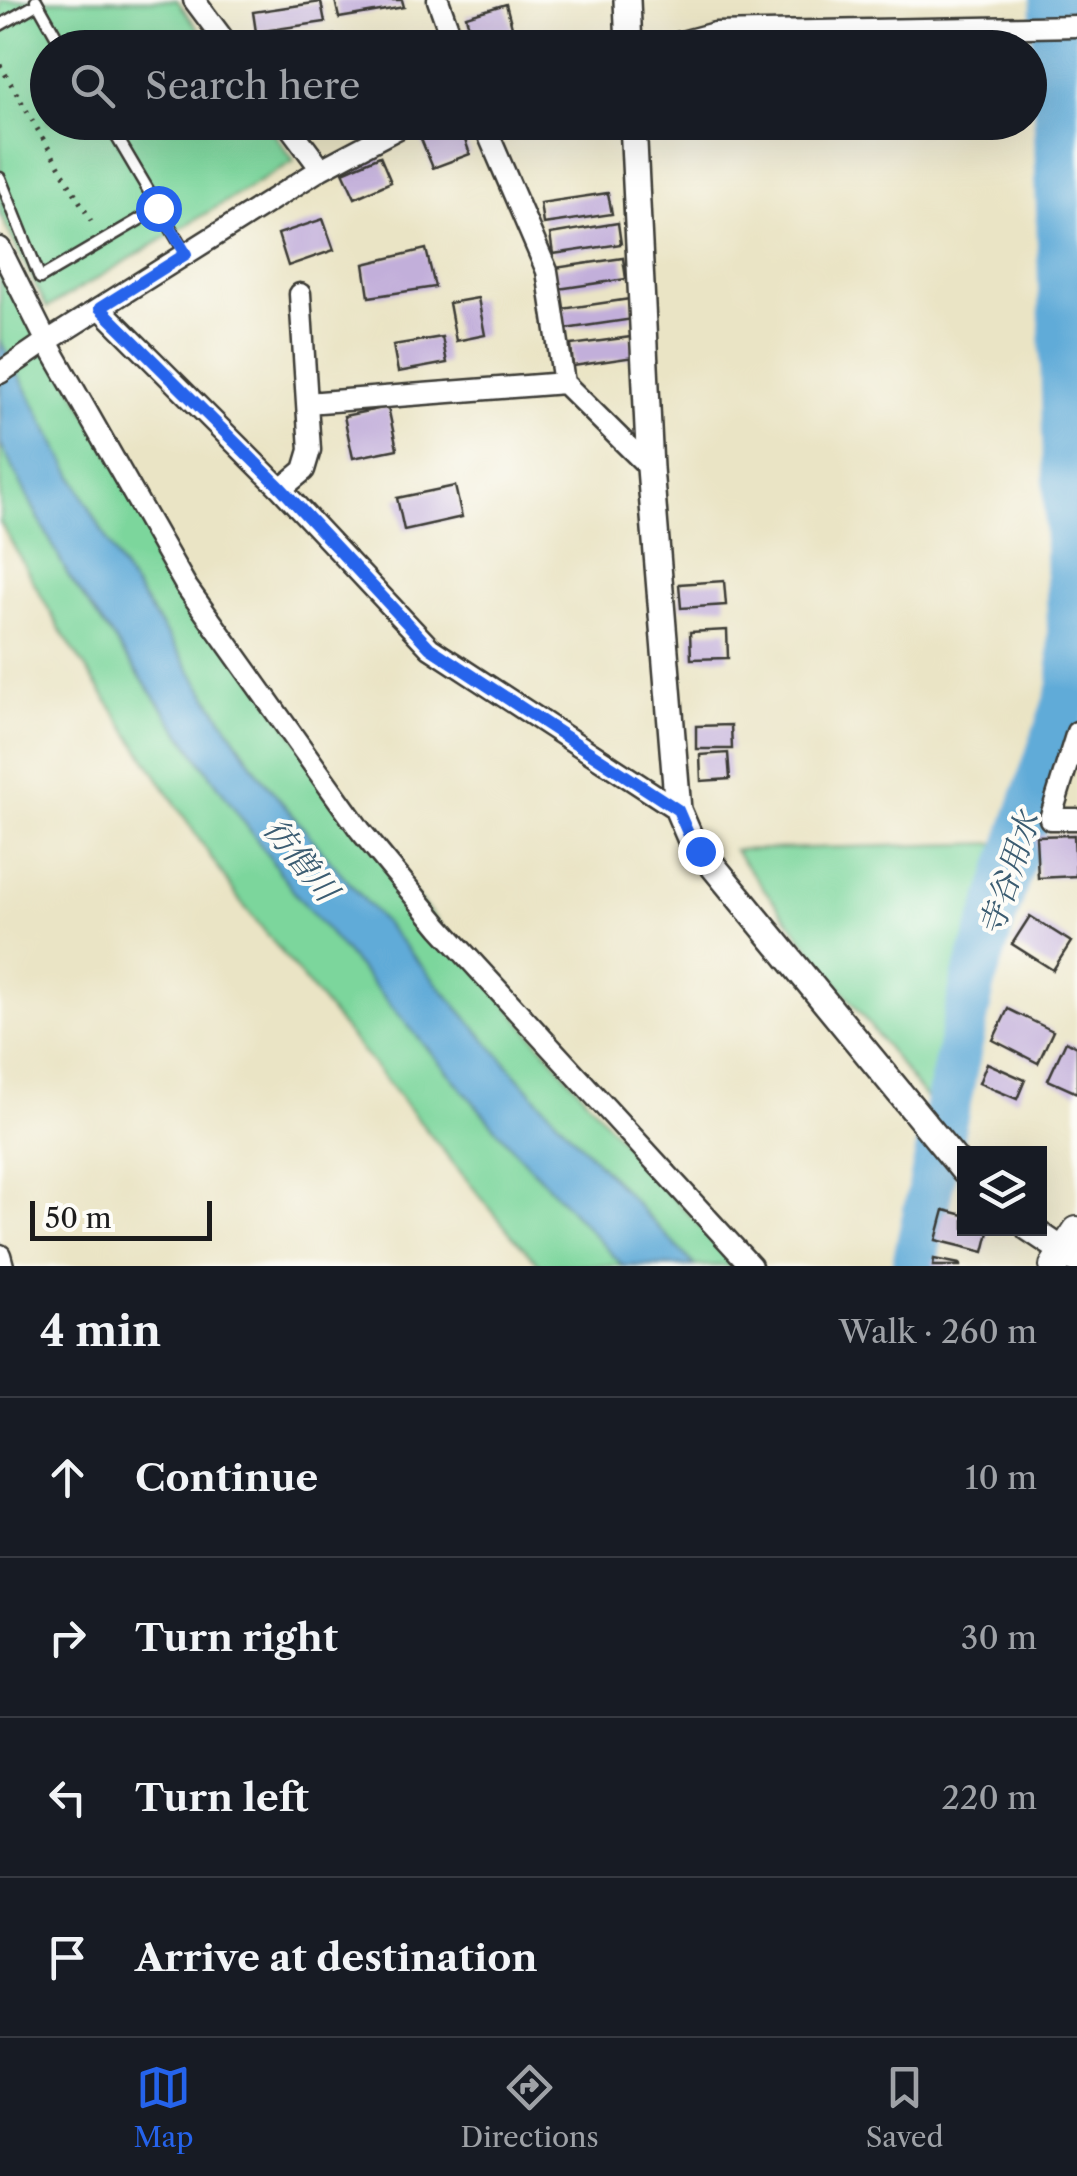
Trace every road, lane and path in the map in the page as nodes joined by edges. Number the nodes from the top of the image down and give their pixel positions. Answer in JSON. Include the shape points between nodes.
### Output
{"nodes":[{"id":1,"x":194,"y":0,"type":"edge"},
{"id":2,"x":438,"y":0,"type":"edge"},
{"id":3,"x":627,"y":0,"type":"edge"},
{"id":4,"x":36,"y":2,"type":"edge"},
{"id":5,"x":0,"y":25,"type":"edge"},
{"id":6,"x":1077,"y":26,"type":"edge"},
{"id":7,"x":52,"y":30,"type":"edge"},
{"id":8,"x":213,"y":30,"type":"edge"},
{"id":9,"x":448,"y":30,"type":"edge"},
{"id":10,"x":628,"y":30,"type":"edge"},
{"id":11,"x":896,"y":30,"type":"edge"},
{"id":12,"x":0,"y":65,"type":"edge"},
{"id":13,"x":30,"y":120,"type":"edge"},
{"id":14,"x":41,"y":140,"type":"edge"},
{"id":15,"x":118,"y":140,"type":"edge"},
{"id":16,"x":299,"y":140,"type":"edge"},
{"id":17,"x":377,"y":140,"type":"edge"},
{"id":18,"x":491,"y":140,"type":"edge"},
{"id":19,"x":634,"y":140,"type":"edge"},
{"id":20,"x":321,"y":170,"type":"junction"},
{"id":21,"x":0,"y":178,"type":"edge"},
{"id":22,"x":158,"y":208,"type":"junction"},
{"id":23,"x":103,"y":241,"type":"junction"},
{"id":24,"x":0,"y":248,"type":"edge"},
{"id":25,"x":186,"y":254,"type":"junction"},
{"id":26,"x":300,"y":294,"type":"dead end"},
{"id":27,"x":100,"y":308,"type":"junction"},
{"id":28,"x":43,"y":344,"type":"junction"},
{"id":29,"x":0,"y":374,"type":"edge"},
{"id":30,"x":564,"y":384,"type":"junction"},
{"id":31,"x":308,"y":403,"type":"junction"},
{"id":32,"x":650,"y":468,"type":"junction"},
{"id":33,"x":281,"y":488,"type":"junction"},
{"id":34,"x":1077,"y":732,"type":"edge"},
{"id":35,"x":678,"y":810,"type":"junction"},
{"id":36,"x":1077,"y":819,"type":"edge"},
{"id":37,"x":957,"y":1162,"type":"edge"},
{"id":38,"x":1042,"y":1236,"type":"edge"},
{"id":39,"x":1068,"y":1252,"type":"edge"},
{"id":40,"x":0,"y":1256,"type":"edge"},
{"id":41,"x":3,"y":1266,"type":"edge"},
{"id":42,"x":751,"y":1266,"type":"edge"}],
"edges":[{"from":1,"to":8,"type":"street"},
{"from":2,"to":9,"type":"street"},
{"from":3,"to":10,"type":"street"},
{"from":4,"to":5,"type":"lane"},
{"from":4,"to":7,"type":"lane"},
{"from":6,"to":11,"type":"street"},
{"from":12,"to":13,"type":"path"},
{"from":14,"to":23,"type":"path"},
{"from":15,"to":22,"type":"lane"},
{"from":16,"to":20,"type":"street"},
{"from":17,"to":20,"type":"street"},
{"from":18,"to":30,"type":"street","via":[[547,271]]},
{"from":19,"to":32,"type":"street"},
{"from":20,"to":25,"type":"street"},
{"from":21,"to":23,"type":"lane","via":[[40,278]]},
{"from":22,"to":23,"type":"lane"},
{"from":22,"to":25,"type":"lane"},
{"from":24,"to":28,"type":"street"},
{"from":25,"to":27,"type":"street"},
{"from":26,"to":31,"type":"street"},
{"from":27,"to":28,"type":"street"},
{"from":27,"to":33,"type":"street"},
{"from":28,"to":29,"type":"street"},
{"from":28,"to":42,"type":"street","via":[[186,586],[360,830]]},
{"from":30,"to":31,"type":"street"},
{"from":30,"to":32,"type":"street"},
{"from":31,"to":33,"type":"street","via":[[304,470]]},
{"from":32,"to":35,"type":"street"},
{"from":33,"to":35,"type":"street","via":[[430,648]]},
{"from":34,"to":36,"type":"street","via":[[1050,818]]},
{"from":35,"to":37,"type":"street","via":[[690,838]]},
{"from":38,"to":39,"type":"street"},
{"from":40,"to":41,"type":"street"}]}
